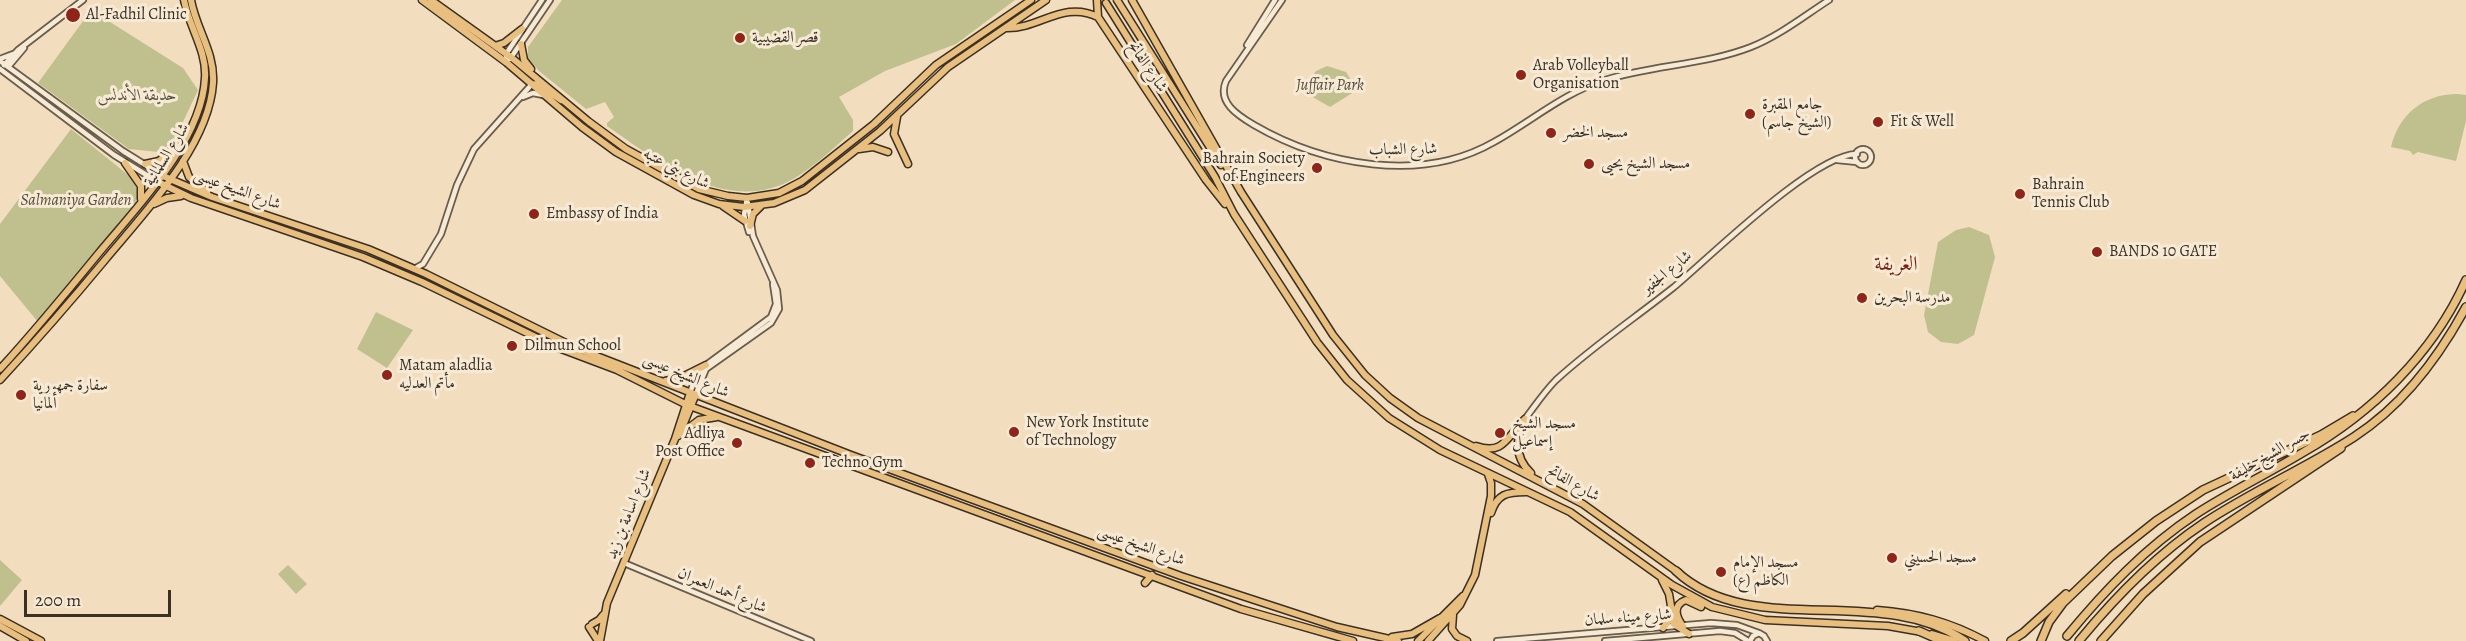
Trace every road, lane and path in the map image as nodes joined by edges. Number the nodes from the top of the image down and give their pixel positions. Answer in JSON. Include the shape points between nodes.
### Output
{"nodes":[{"id":1,"x":83,"y":0,"type":"edge"},
{"id":2,"x":184,"y":0,"type":"edge"},
{"id":3,"x":191,"y":0,"type":"edge"},
{"id":4,"x":422,"y":0,"type":"edge"},
{"id":5,"x":430,"y":0,"type":"edge"},
{"id":6,"x":542,"y":0,"type":"edge"},
{"id":7,"x":550,"y":0,"type":"edge"},
{"id":8,"x":1031,"y":0,"type":"edge"},
{"id":9,"x":1046,"y":0,"type":"edge"},
{"id":10,"x":1090,"y":0,"type":"edge"},
{"id":11,"x":1097,"y":0,"type":"edge"},
{"id":12,"x":1117,"y":0,"type":"edge"},
{"id":13,"x":1132,"y":0,"type":"edge"},
{"id":14,"x":1275,"y":0,"type":"edge"},
{"id":15,"x":1282,"y":0,"type":"edge"},
{"id":16,"x":1829,"y":0,"type":"edge"},
{"id":17,"x":1106,"y":3,"type":"dead end"},
{"id":18,"x":1081,"y":5,"type":"dead end"},
{"id":19,"x":1050,"y":7,"type":"dead end"},
{"id":20,"x":1090,"y":10,"type":"junction"},
{"id":21,"x":1098,"y":17,"type":"junction"},
{"id":22,"x":1005,"y":28,"type":"junction"},
{"id":23,"x":522,"y":29,"type":"junction"},
{"id":24,"x":30,"y":42,"type":"junction"},
{"id":25,"x":521,"y":44,"type":"junction"},
{"id":26,"x":494,"y":46,"type":"junction"},
{"id":27,"x":1244,"y":53,"type":"junction"},
{"id":28,"x":507,"y":59,"type":"junction"},
{"id":29,"x":3,"y":66,"type":"edge"},
{"id":30,"x":537,"y":76,"type":"junction"},
{"id":31,"x":532,"y":84,"type":"junction"},
{"id":32,"x":545,"y":96,"type":"junction"},
{"id":33,"x":520,"y":98,"type":"junction"},
{"id":34,"x":564,"y":100,"type":"junction"},
{"id":35,"x":897,"y":115,"type":"junction"},
{"id":36,"x":588,"y":121,"type":"junction"},
{"id":37,"x":69,"y":122,"type":"junction"},
{"id":38,"x":582,"y":127,"type":"junction"},
{"id":39,"x":104,"y":137,"type":"junction"},
{"id":40,"x":185,"y":139,"type":"junction"},
{"id":41,"x":858,"y":149,"type":"junction"},
{"id":42,"x":888,"y":152,"type":"dead end"},
{"id":43,"x":1857,"y":154,"type":"junction"},
{"id":44,"x":1837,"y":160,"type":"junction"},
{"id":45,"x":183,"y":161,"type":"junction"},
{"id":46,"x":1857,"y":162,"type":"junction"},
{"id":47,"x":125,"y":163,"type":"junction"},
{"id":48,"x":144,"y":164,"type":"junction"},
{"id":49,"x":908,"y":164,"type":"dead end"},
{"id":50,"x":163,"y":176,"type":"junction"},
{"id":51,"x":171,"y":179,"type":"junction"},
{"id":52,"x":158,"y":182,"type":"junction"},
{"id":53,"x":166,"y":187,"type":"junction"},
{"id":54,"x":1241,"y":192,"type":"junction"},
{"id":55,"x":212,"y":197,"type":"junction"},
{"id":56,"x":191,"y":198,"type":"junction"},
{"id":57,"x":747,"y":198,"type":"junction"},
{"id":58,"x":140,"y":203,"type":"junction"},
{"id":59,"x":720,"y":204,"type":"junction"},
{"id":60,"x":761,"y":206,"type":"junction"},
{"id":61,"x":746,"y":207,"type":"junction"},
{"id":62,"x":148,"y":208,"type":"junction"},
{"id":63,"x":1234,"y":214,"type":"junction"},
{"id":64,"x":747,"y":224,"type":"junction"},
{"id":65,"x":423,"y":264,"type":"junction"},
{"id":66,"x":414,"y":269,"type":"junction"},
{"id":67,"x":422,"y":273,"type":"junction"},
{"id":68,"x":2466,"y":280,"type":"edge"},
{"id":69,"x":773,"y":284,"type":"junction"},
{"id":70,"x":2466,"y":308,"type":"edge"},
{"id":71,"x":2466,"y":314,"type":"edge"},
{"id":72,"x":2459,"y":321,"type":"junction"},
{"id":73,"x":706,"y":365,"type":"junction"},
{"id":74,"x":0,"y":369,"type":"edge"},
{"id":75,"x":0,"y":380,"type":"edge"},
{"id":76,"x":663,"y":382,"type":"junction"},
{"id":77,"x":693,"y":395,"type":"junction"},
{"id":78,"x":689,"y":406,"type":"junction"},
{"id":79,"x":2361,"y":414,"type":"junction"},
{"id":80,"x":722,"y":417,"type":"junction"},
{"id":81,"x":1525,"y":419,"type":"junction"},
{"id":82,"x":677,"y":437,"type":"junction"},
{"id":83,"x":2354,"y":437,"type":"junction"},
{"id":84,"x":1460,"y":442,"type":"junction"},
{"id":85,"x":1488,"y":474,"type":"junction"},
{"id":86,"x":1536,"y":478,"type":"junction"},
{"id":87,"x":1529,"y":493,"type":"junction"},
{"id":88,"x":1482,"y":542,"type":"junction"},
{"id":89,"x":624,"y":563,"type":"junction"},
{"id":90,"x":1676,"y":571,"type":"junction"},
{"id":91,"x":1658,"y":575,"type":"junction"},
{"id":92,"x":1152,"y":576,"type":"junction"},
{"id":93,"x":2087,"y":579,"type":"junction"},
{"id":94,"x":1145,"y":583,"type":"dead end"},
{"id":95,"x":1467,"y":594,"type":"junction"},
{"id":96,"x":609,"y":599,"type":"junction"},
{"id":97,"x":1712,"y":607,"type":"junction"},
{"id":98,"x":605,"y":612,"type":"junction"},
{"id":99,"x":1453,"y":614,"type":"junction"},
{"id":100,"x":1672,"y":617,"type":"junction"},
{"id":101,"x":1440,"y":618,"type":"junction"},
{"id":102,"x":0,"y":619,"type":"edge"},
{"id":103,"x":0,"y":626,"type":"edge"},
{"id":104,"x":1679,"y":627,"type":"junction"},
{"id":105,"x":1663,"y":628,"type":"junction"},
{"id":106,"x":1919,"y":631,"type":"junction"},
{"id":107,"x":1759,"y":633,"type":"junction"},
{"id":108,"x":1689,"y":634,"type":"junction"},
{"id":109,"x":2067,"y":636,"type":"dead end"},
{"id":110,"x":1377,"y":637,"type":"junction"},
{"id":111,"x":2043,"y":639,"type":"edge"},
{"id":112,"x":2102,"y":640,"type":"edge"},
{"id":113,"x":26,"y":641,"type":"edge"},
{"id":114,"x":41,"y":641,"type":"edge"},
{"id":115,"x":601,"y":641,"type":"edge"},
{"id":116,"x":812,"y":641,"type":"edge"},
{"id":117,"x":1353,"y":641,"type":"edge"},
{"id":118,"x":1398,"y":641,"type":"edge"},
{"id":119,"x":1418,"y":641,"type":"edge"},
{"id":120,"x":1428,"y":641,"type":"edge"},
{"id":121,"x":1467,"y":641,"type":"edge"},
{"id":122,"x":1497,"y":641,"type":"edge"},
{"id":123,"x":1605,"y":641,"type":"edge"},
{"id":124,"x":1749,"y":641,"type":"edge"},
{"id":125,"x":1767,"y":641,"type":"edge"},
{"id":126,"x":1942,"y":641,"type":"edge"},
{"id":127,"x":1955,"y":641,"type":"edge"},
{"id":128,"x":1965,"y":641,"type":"edge"},
{"id":129,"x":1985,"y":641,"type":"edge"},
{"id":130,"x":2011,"y":641,"type":"edge"},
{"id":131,"x":2079,"y":641,"type":"edge"}],
"edges":[{"from":1,"to":24,"type":"street"},
{"from":2,"to":40,"type":"main road","name":"شارع السلمانية","via":[[204,59],[206,78],[204,95]]},
{"from":3,"to":45,"type":"main road","name":"شارع السلمانية","via":[[210,52],[213,85],[202,126]]},
{"from":4,"to":28,"type":"main road","name":"شارع بني عتبه"},
{"from":5,"to":26,"type":"main road","name":"شارع بني عتبه"},
{"from":6,"to":23,"type":"street"},
{"from":7,"to":25,"type":"street"},
{"from":8,"to":57,"type":"main road","name":"شارع بني عتبه","via":[[936,65],[869,129],[802,181],[779,193]]},
{"from":9,"to":22,"type":"main road","name":"شارع بني عتبه"},
{"from":10,"to":20,"type":"main road"},
{"from":11,"to":21,"type":"main road"},
{"from":12,"to":54,"type":"main road","name":"شارع الفاتح"},
{"from":13,"to":54,"type":"main road","name":"شارع الفاتح"},
{"from":14,"to":27,"type":"street","name":"شارع الشباب"},
{"from":15,"to":27,"type":"street","name":"شارع الشباب"},
{"from":16,"to":27,"type":"street","name":"شارع الشباب","via":[[1750,48],[1605,80],[1567,95],[1491,144],[1422,164],[1346,160],[1297,146],[1251,123],[1223,97],[1226,81]]},
{"from":17,"to":63,"type":"main road","name":"شارع الفاتح"},
{"from":18,"to":20,"type":"main road","name":"شارع الفاتح"},
{"from":19,"to":22,"type":"main road","via":[[1019,26]]},
{"from":20,"to":21,"type":"main road","name":"شارع الفاتح"},
{"from":21,"to":63,"type":"main road","name":"شارع الفاتح","via":[[1206,180]]},
{"from":22,"to":35,"type":"main road","name":"شارع بني عتبه","via":[[948,67]]},
{"from":23,"to":26,"type":"main road"},
{"from":23,"to":28,"type":"street"},
{"from":24,"to":29,"type":"street"},
{"from":24,"to":29,"type":"street"},
{"from":25,"to":28,"type":"street"},
{"from":25,"to":30,"type":"main road","via":[[524,60]]},
{"from":26,"to":28,"type":"main road","name":"شارع بني عتبه"},
{"from":28,"to":30,"type":"main road","name":"شارع بني عتبه"},
{"from":28,"to":31,"type":"main road","name":"شارع بني عتبه"},
{"from":29,"to":37,"type":"street","name":"شارع الشيخ عيسى"},
{"from":29,"to":39,"type":"street","name":"شارع الشيخ عيسى"},
{"from":30,"to":34,"type":"main road","name":"شارع بني عتبه"},
{"from":31,"to":32,"type":"main road","name":"شارع بني عتبه"},
{"from":31,"to":33,"type":"street"},
{"from":31,"to":34,"type":"main road"},
{"from":32,"to":33,"type":"street","via":[[533,93]]},
{"from":32,"to":38,"type":"main road","name":"شارع بني عتبه"},
{"from":33,"to":65,"type":"street","via":[[474,149],[441,234]]},
{"from":34,"to":36,"type":"main road","name":"شارع بني عتبه"},
{"from":35,"to":41,"type":"main road","name":"شارع بني عتبه"},
{"from":35,"to":49,"type":"main road","via":[[894,134]]},
{"from":36,"to":38,"type":"main road"},
{"from":36,"to":57,"type":"main road","name":"شارع بني عتبه","via":[[626,148],[699,189]]},
{"from":37,"to":39,"type":"street","via":[[79,122]]},
{"from":37,"to":47,"type":"street","name":"شارع الشيخ عيسى"},
{"from":38,"to":59,"type":"main road","name":"شارع بني عتبه","via":[[643,168]]},
{"from":39,"to":48,"type":"street","name":"شارع الشيخ عيسى"},
{"from":40,"to":48,"type":"main road","via":[[163,158]]},
{"from":40,"to":50,"type":"main road","name":"شارع السلمانية"},
{"from":41,"to":42,"type":"main road","via":[[873,147]]},
{"from":41,"to":60,"type":"main road","name":"شارع بني عتبه","via":[[805,190]]},
{"from":43,"to":44,"type":"street","name":"شارع الجفير"},
{"from":43,"to":46,"type":"street"},
{"from":43,"to":46,"type":"street","via":[[1865,150],[1871,158],[1865,165]]},
{"from":44,"to":46,"type":"street"},
{"from":44,"to":81,"type":"street","name":"شارع الجفير","via":[[1786,191],[1590,351],[1546,391]]},
{"from":45,"to":51,"type":"main road","name":"شارع السلمانية"},
{"from":45,"to":55,"type":"main road","via":[[189,177]]},
{"from":47,"to":52,"type":"street","name":"شارع الشيخ عيسى"},
{"from":47,"to":58,"type":"main road","via":[[141,186]]},
{"from":48,"to":50,"type":"street","name":"شارع الشيخ عيسى"},
{"from":50,"to":51,"type":"main road","name":"شارع الشيخ عيسى"},
{"from":50,"to":52,"type":"main road","name":"شارع السلمانية"},
{"from":51,"to":53,"type":"main road","name":"شارع السلمانية"},
{"from":51,"to":55,"type":"main road","name":"شارع الشيخ عيسى"},
{"from":52,"to":53,"type":"main road","name":"شارع الشيخ عيسى"},
{"from":52,"to":58,"type":"main road","name":"شارع السلمانية"},
{"from":53,"to":56,"type":"main road","name":"شارع الشيخ عيسى"},
{"from":53,"to":62,"type":"main road","name":"شارع السلمانية"},
{"from":54,"to":84,"type":"main road","name":"شارع الفاتح","via":[[1354,362],[1404,408]]},
{"from":55,"to":66,"type":"main road","name":"شارع الشيخ عيسى","via":[[368,249]]},
{"from":56,"to":62,"type":"main road","via":[[177,195]]},
{"from":56,"to":78,"type":"main road","name":"شارع الشيخ عيسى","via":[[402,273]]},
{"from":57,"to":61,"type":"street","name":"شارع اسامة بن زيد"},
{"from":58,"to":74,"type":"main road","name":"شارع السلمانية"},
{"from":59,"to":61,"type":"main road","name":"شارع بني عتبه"},
{"from":59,"to":64,"type":"main road"},
{"from":60,"to":61,"type":"main road","name":"شارع بني عتبه"},
{"from":60,"to":64,"type":"main road"},
{"from":61,"to":64,"type":"street","name":"شارع اسامة بن زيد"},
{"from":62,"to":75,"type":"main road","name":"شارع السلمانية"},
{"from":63,"to":85,"type":"main road","name":"شارع الفاتح","via":[[1317,342],[1358,392],[1408,432]]},
{"from":64,"to":69,"type":"street","name":"شارع اسامة بن زيد"},
{"from":65,"to":66,"type":"street"},
{"from":65,"to":67,"type":"street"},
{"from":66,"to":67,"type":"main road","name":"شارع الشيخ عيسى"},
{"from":67,"to":76,"type":"main road","name":"شارع الشيخ عيسى","via":[[576,348]]},
{"from":68,"to":79,"type":"highway","name":"جسر الشيخ خليفة","via":[[2444,321],[2411,365]]},
{"from":69,"to":73,"type":"street","name":"شارع اسامة بن زيد","via":[[776,304],[771,317]]},
{"from":69,"to":77,"type":"street","name":"شارع اسامة بن زيد","via":[[780,300],[775,319],[706,369]]},
{"from":70,"to":72,"type":"highway","name":"جسر الشيخ خليفة"},
{"from":71,"to":72,"type":"highway"},
{"from":72,"to":83,"type":"highway","name":"جسر الشيخ خليفة","via":[[2421,375]]},
{"from":73,"to":76,"type":"main road"},
{"from":73,"to":77,"type":"street","name":"شارع اسامة بن زيد","via":[[695,379]]},
{"from":76,"to":77,"type":"main road","name":"شارع الشيخ عيسى"},
{"from":77,"to":78,"type":"main road","name":"شارع اسامة بن زيد"},
{"from":77,"to":110,"type":"main road","name":"شارع الشيخ عيسى","via":[[1181,576]]},
{"from":78,"to":80,"type":"main road","name":"شارع الشيخ عيسى"},
{"from":78,"to":82,"type":"main road","name":"شارع اسامة بن زيد"},
{"from":79,"to":93,"type":"highway","via":[[2188,500],[2132,539]]},
{"from":79,"to":109,"type":"highway","name":"جسر الشيخ خليفة","via":[[2177,527],[2126,570]]},
{"from":80,"to":82,"type":"main road","via":[[699,420]]},
{"from":80,"to":92,"type":"main road","name":"شارع الشيخ عيسى"},
{"from":81,"to":84,"type":"main road","via":[[1498,448]]},
{"from":81,"to":86,"type":"main road","via":[[1518,437],[1518,453]]},
{"from":82,"to":89,"type":"main road","name":"شارع اسامة بن زيد"},
{"from":83,"to":112,"type":"highway","via":[[2200,542],[2143,594]]},
{"from":83,"to":131,"type":"highway","name":"جسر الشيخ خليفة","via":[[2184,537],[2115,599]]},
{"from":84,"to":86,"type":"main road","name":"شارع الفاتح"},
{"from":85,"to":87,"type":"main road","name":"شارع الفاتح"},
{"from":85,"to":88,"type":"main road","via":[[1492,492]]},
{"from":86,"to":90,"type":"main road","name":"شارع الفاتح","via":[[1598,514]]},
{"from":87,"to":88,"type":"main road","via":[[1508,493],[1495,500]]},
{"from":87,"to":91,"type":"main road","name":"شارع الفاتح","via":[[1585,521]]},
{"from":88,"to":95,"type":"main road"},
{"from":89,"to":96,"type":"main road","name":"شارع اسامة بن زيد"},
{"from":89,"to":116,"type":"street","name":"شارع أحمد العمران"},
{"from":90,"to":128,"type":"highway","via":[[1706,595],[1754,612],[1891,616],[1925,622]]},
{"from":90,"to":129,"type":"main road","name":"شارع الفاتح","via":[[1703,587],[1747,604],[1917,614]]},
{"from":91,"to":97,"type":"main road","name":"شارع الفاتح"},
{"from":91,"to":100,"type":"main road","via":[[1669,594]]},
{"from":92,"to":94,"type":"main road"},
{"from":92,"to":117,"type":"main road","name":"شارع الشيخ عيسى","via":[[1241,609]]},
{"from":93,"to":111,"type":"highway","via":[[2058,609]]},
{"from":93,"to":130,"type":"highway"},
{"from":95,"to":99,"type":"main road"},
{"from":95,"to":101,"type":"main road"},
{"from":96,"to":98,"type":"main road","name":"شارع اسامة بن زيد"},
{"from":96,"to":115,"type":"main road","name":"شارع اسامة بن زيد"},
{"from":97,"to":104,"type":"main road","via":[[1682,601],[1676,607]]},
{"from":97,"to":106,"type":"main road","name":"شارع الفاتح","via":[[1765,620]]},
{"from":98,"to":115,"type":"main road","name":"شارع اسامة بن زيد"},
{"from":98,"to":115,"type":"main road","via":[[590,625]]},
{"from":99,"to":120,"type":"main road"},
{"from":99,"to":121,"type":"main road","via":[[1452,629]]},
{"from":100,"to":104,"type":"main road"},
{"from":100,"to":105,"type":"main road"},
{"from":101,"to":110,"type":"main road","via":[[1412,634]]},
{"from":101,"to":119,"type":"main road"},
{"from":102,"to":114,"type":"main road"},
{"from":103,"to":113,"type":"main road"},
{"from":104,"to":105,"type":"street","name":"شارع ميناء سلمان"},
{"from":104,"to":107,"type":"street","name":"شارع ميناء سلمان","via":[[1721,623]]},
{"from":104,"to":108,"type":"main road"},
{"from":105,"to":122,"type":"street","name":"شارع ميناء سلمان"},
{"from":106,"to":126,"type":"highway"},
{"from":106,"to":127,"type":"main road","name":"شارع الفاتح"},
{"from":107,"to":124,"type":"street"},
{"from":107,"to":125,"type":"street"},
{"from":108,"to":123,"type":"street","name":"شارع ميناء سلمان"},
{"from":108,"to":124,"type":"street","name":"شارع ميناء سلمان","via":[[1728,632]]},
{"from":110,"to":118,"type":"main road","name":"شارع الشيخ عيسى"}]}
